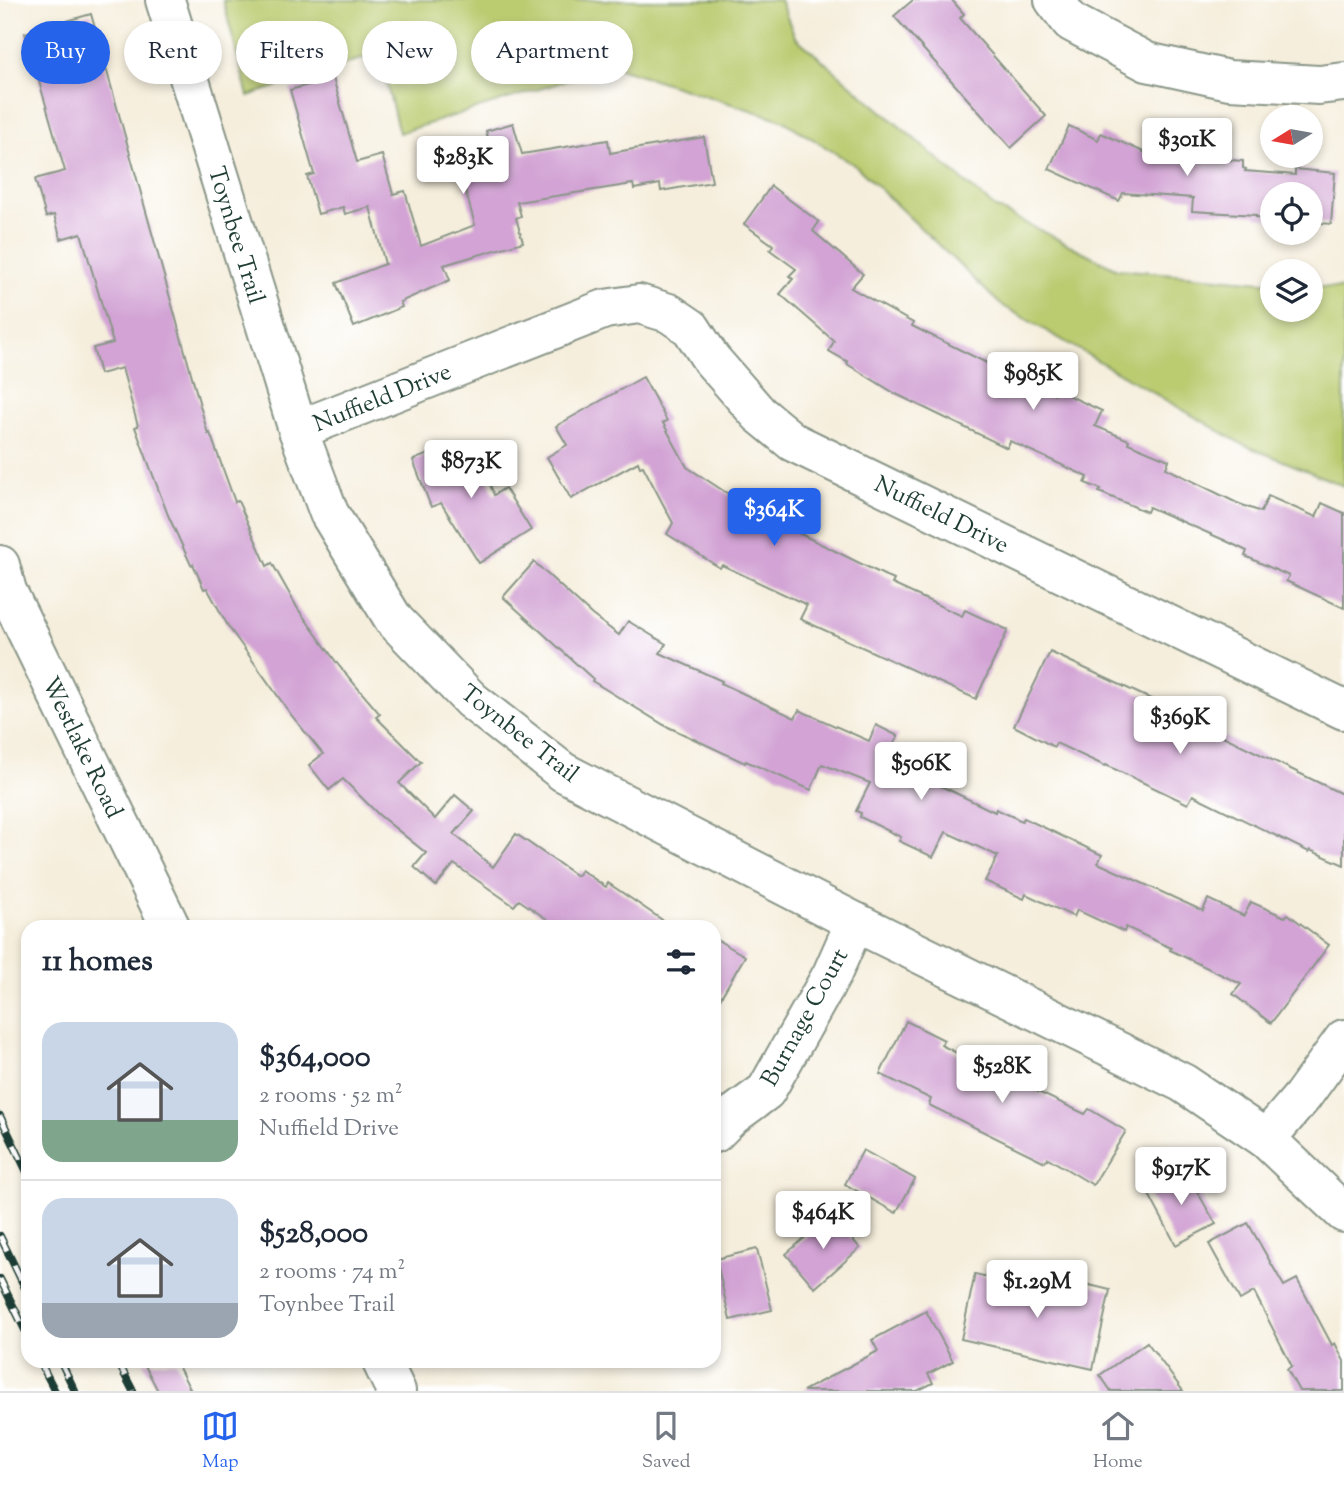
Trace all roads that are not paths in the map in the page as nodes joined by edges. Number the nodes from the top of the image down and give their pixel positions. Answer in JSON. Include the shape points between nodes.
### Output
{"nodes":[{"id":1,"x":165,"y":0,"type":"edge"},
{"id":2,"x":1054,"y":0,"type":"edge"},
{"id":3,"x":1344,"y":82,"type":"edge"},
{"id":4,"x":298,"y":430,"type":"junction"},
{"id":5,"x":0,"y":565,"type":"edge"},
{"id":6,"x":1344,"y":710,"type":"edge"},
{"id":7,"x":167,"y":920,"type":"edge"},
{"id":8,"x":855,"y":922,"type":"junction"},
{"id":9,"x":1344,"y":1039,"type":"edge"},
{"id":10,"x":721,"y":1127,"type":"edge"},
{"id":11,"x":1266,"y":1139,"type":"junction"},
{"id":12,"x":1344,"y":1213,"type":"edge"},
{"id":13,"x":385,"y":1368,"type":"edge"},
{"id":14,"x":396,"y":1391,"type":"edge"}],
"edges":[{"from":1,"to":4,"type":"street","name":"Toynbee Trail"},
{"from":2,"to":3,"type":"street","via":[[1071,22],[1147,62],[1228,80]]},
{"from":4,"to":6,"type":"street","name":"Nuffield Drive","via":[[605,309],[639,304],[669,313],[691,328],[711,359],[759,414],[793,442]]},
{"from":4,"to":8,"type":"street","name":"Toynbee Trail","via":[[329,513],[394,620],[471,700],[563,772]]},
{"from":5,"to":7,"type":"street","name":"Westlake Road","via":[[7,591]]},
{"from":8,"to":10,"type":"street","name":"Burnage Court","via":[[832,974],[766,1091]]},
{"from":8,"to":11,"type":"street","name":"Toynbee Trail","via":[[1183,1083]]},
{"from":9,"to":11,"type":"street"},
{"from":11,"to":12,"type":"street","name":"Toynbee Trail"},
{"from":13,"to":14,"type":"street"}]}
